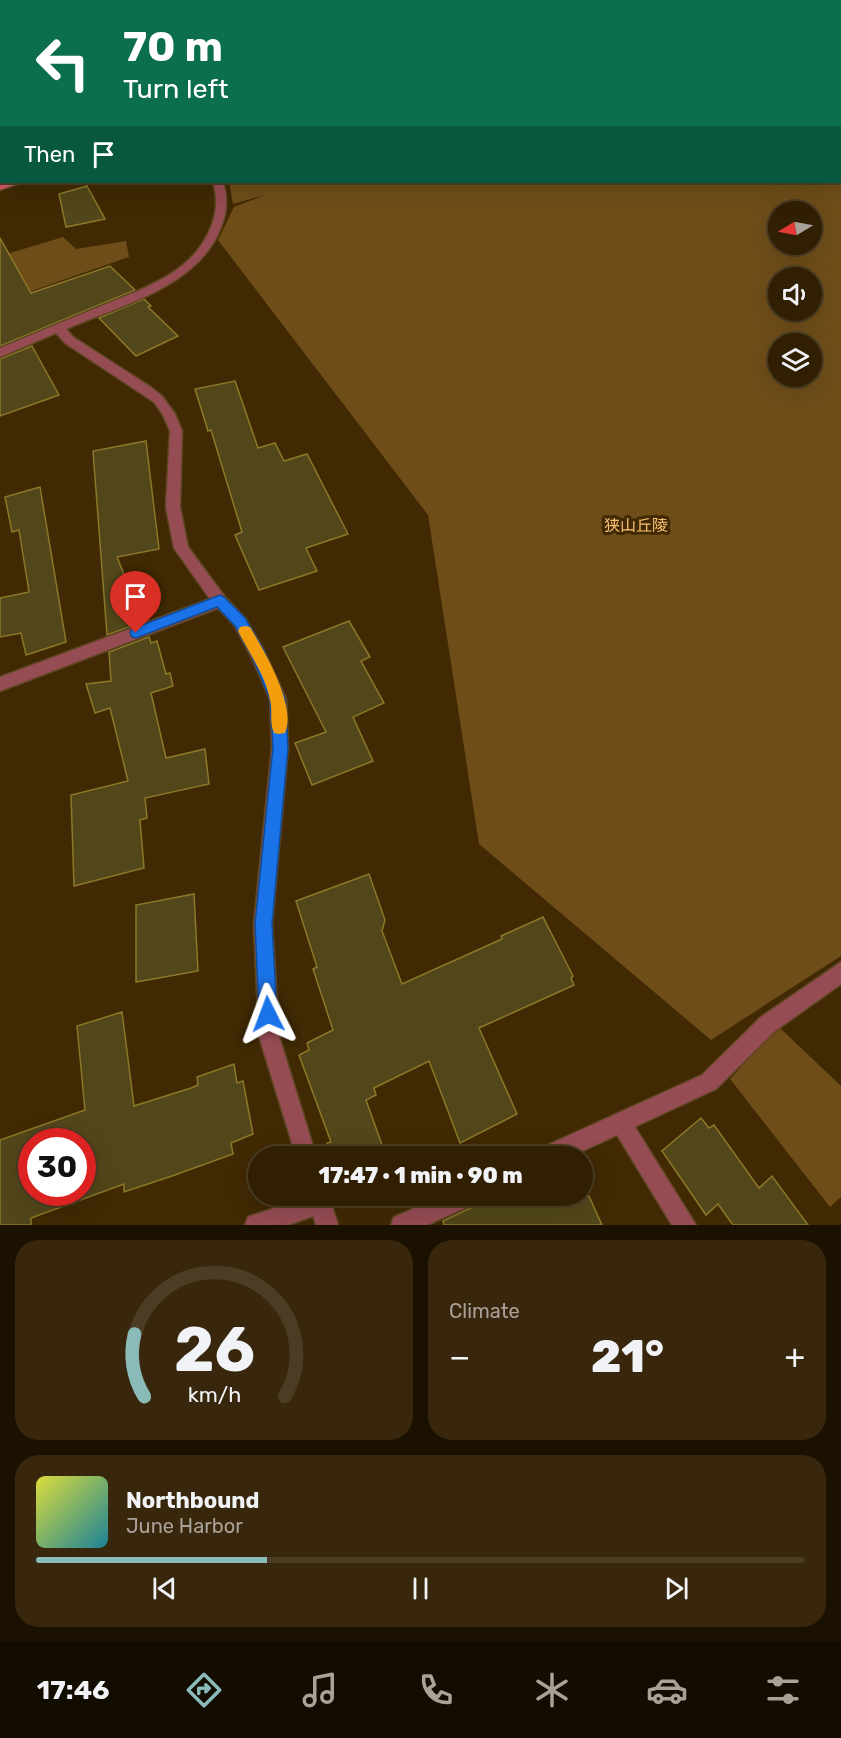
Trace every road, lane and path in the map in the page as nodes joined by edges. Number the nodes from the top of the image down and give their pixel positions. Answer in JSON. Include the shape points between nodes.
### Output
{"nodes":[{"id":1,"x":218,"y":183,"type":"edge"},
{"id":2,"x":59,"y":329,"type":"junction"},
{"id":3,"x":0,"y":353,"type":"edge"},
{"id":4,"x":220,"y":601,"type":"junction"},
{"id":5,"x":0,"y":684,"type":"edge"},
{"id":6,"x":841,"y":972,"type":"edge"},
{"id":7,"x":621,"y":1123,"type":"junction"},
{"id":8,"x":303,"y":1146,"type":"edge"},
{"id":9,"x":571,"y":1146,"type":"edge"},
{"id":10,"x":302,"y":1206,"type":"edge"},
{"id":11,"x":321,"y":1206,"type":"edge"},
{"id":12,"x":444,"y":1206,"type":"edge"},
{"id":13,"x":256,"y":1225,"type":"edge"},
{"id":14,"x":327,"y":1225,"type":"edge"},
{"id":15,"x":402,"y":1225,"type":"edge"},
{"id":16,"x":685,"y":1225,"type":"edge"}],
"edges":[{"from":1,"to":2,"type":"street","via":[[223,204],[210,238],[183,271]]},
{"from":2,"to":3,"type":"street"},
{"from":2,"to":4,"type":"street","via":[[69,340],[146,389],[169,414],[176,431],[173,507],[182,548]]},
{"from":4,"to":5,"type":"street"},
{"from":4,"to":8,"type":"street","via":[[240,622],[278,699],[280,747],[264,924],[269,1036]]},
{"from":6,"to":7,"type":"street","via":[[768,1024],[709,1082]]},
{"from":7,"to":9,"type":"street"},
{"from":7,"to":16,"type":"street"},
{"from":10,"to":13,"type":"street"},
{"from":11,"to":14,"type":"street"},
{"from":12,"to":15,"type":"street"}]}
